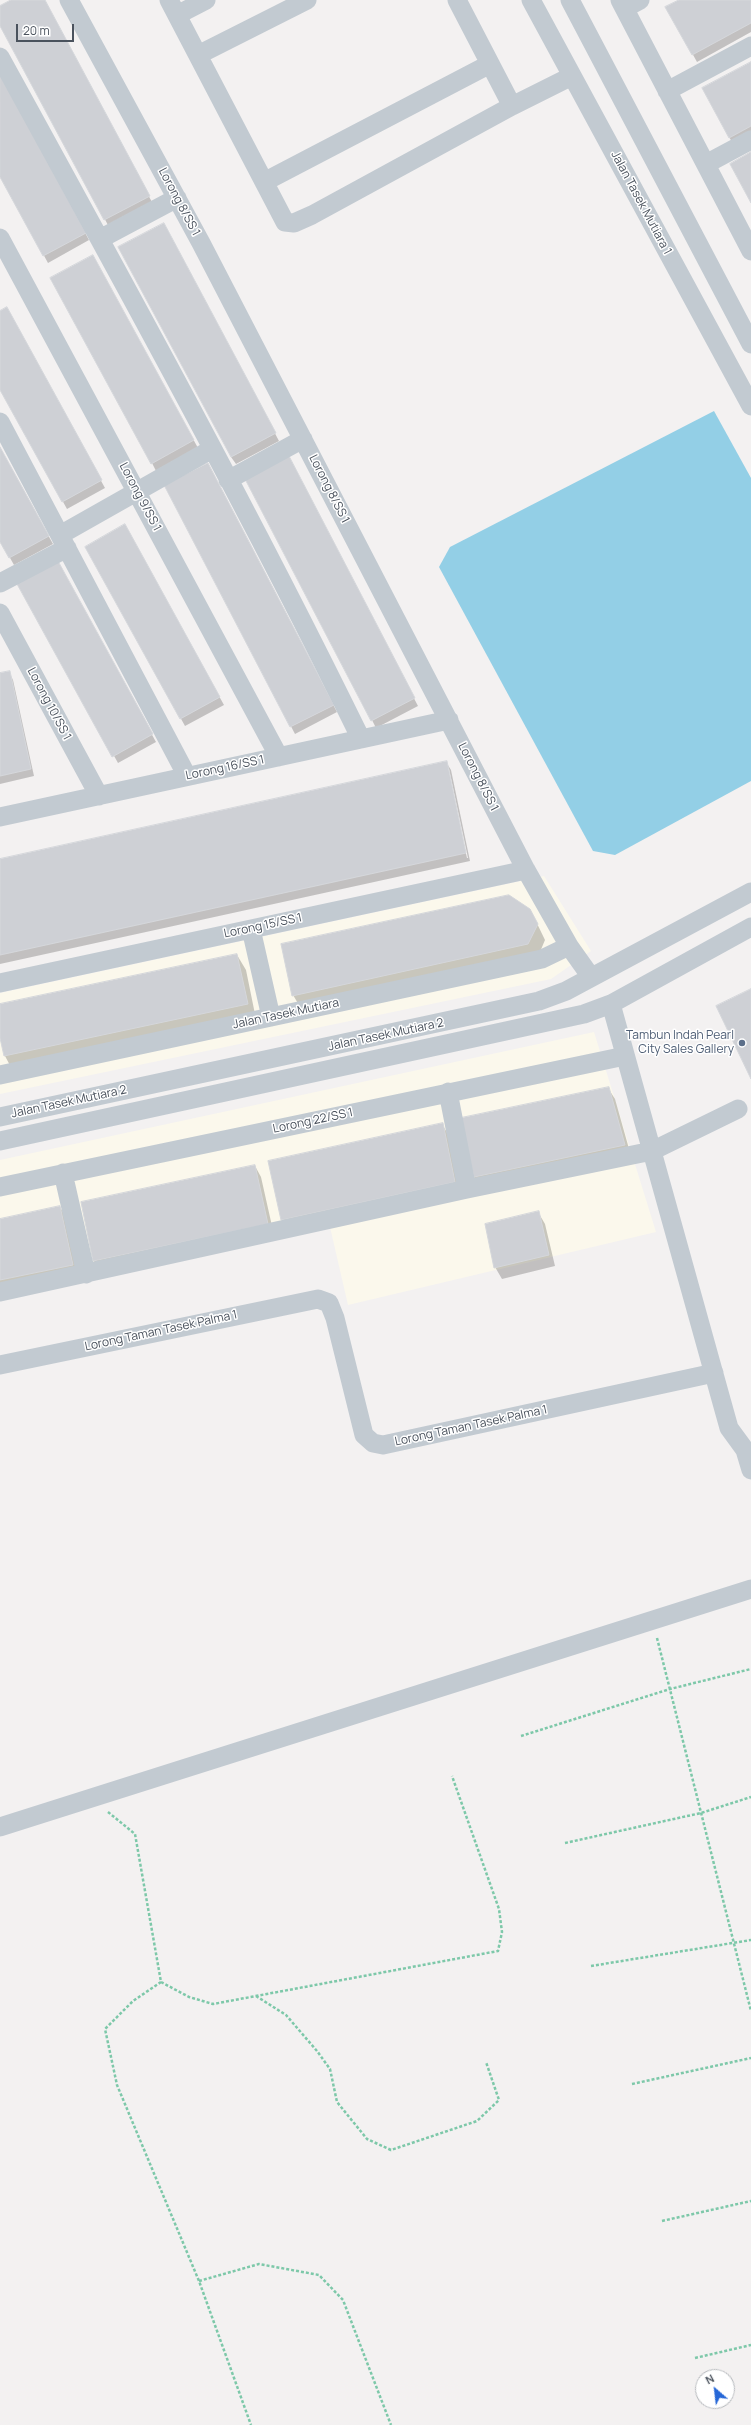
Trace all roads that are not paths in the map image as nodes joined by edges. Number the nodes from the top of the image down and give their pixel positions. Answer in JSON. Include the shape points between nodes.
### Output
{"nodes":[{"id":1,"x":69,"y":0,"type":"edge"},
{"id":2,"x":206,"y":0,"type":"edge"},
{"id":3,"x":307,"y":0,"type":"edge"},
{"id":4,"x":457,"y":0,"type":"edge"},
{"id":5,"x":532,"y":0,"type":"edge"},
{"id":6,"x":570,"y":0,"type":"edge"},
{"id":7,"x":628,"y":3,"type":"edge"},
{"id":8,"x":173,"y":8,"type":"edge"},
{"id":9,"x":751,"y":46,"type":"edge"},
{"id":10,"x":198,"y":55,"type":"junction"},
{"id":11,"x":0,"y":58,"type":"edge"},
{"id":12,"x":490,"y":64,"type":"junction"},
{"id":13,"x":572,"y":76,"type":"junction"},
{"id":14,"x":667,"y":91,"type":"junction"},
{"id":15,"x":512,"y":106,"type":"junction"},
{"id":16,"x":751,"y":140,"type":"edge"},
{"id":17,"x":706,"y":164,"type":"junction"},
{"id":18,"x":264,"y":182,"type":"junction"},
{"id":19,"x":177,"y":198,"type":"junction"},
{"id":20,"x":0,"y":238,"type":"edge"},
{"id":21,"x":100,"y":239,"type":"junction"},
{"id":22,"x":749,"y":244,"type":"edge"},
{"id":23,"x":751,"y":344,"type":"edge"},
{"id":24,"x":751,"y":406,"type":"edge"},
{"id":25,"x":0,"y":422,"type":"edge"},
{"id":26,"x":303,"y":439,"type":"junction"},
{"id":27,"x":212,"y":449,"type":"junction"},
{"id":28,"x":228,"y":480,"type":"junction"},
{"id":29,"x":137,"y":491,"type":"junction"},
{"id":30,"x":63,"y":541,"type":"junction"},
{"id":31,"x":0,"y":583,"type":"edge"},
{"id":32,"x":0,"y":613,"type":"edge"},
{"id":33,"x":6,"y":636,"type":"edge"},
{"id":34,"x":449,"y":720,"type":"junction"},
{"id":35,"x":361,"y":739,"type":"junction"},
{"id":36,"x":279,"y":757,"type":"junction"},
{"id":37,"x":187,"y":776,"type":"junction"},
{"id":38,"x":99,"y":796,"type":"junction"},
{"id":39,"x":0,"y":817,"type":"edge"},
{"id":40,"x":526,"y":870,"type":"junction"},
{"id":41,"x":751,"y":892,"type":"edge"},
{"id":42,"x":751,"y":927,"type":"edge"},
{"id":43,"x":251,"y":929,"type":"junction"},
{"id":44,"x":570,"y":946,"type":"junction"},
{"id":45,"x":591,"y":977,"type":"junction"},
{"id":46,"x":0,"y":982,"type":"edge"},
{"id":47,"x":611,"y":1004,"type":"junction"},
{"id":48,"x":271,"y":1017,"type":"junction"},
{"id":49,"x":625,"y":1056,"type":"junction"},
{"id":50,"x":0,"y":1075,"type":"edge"},
{"id":51,"x":448,"y":1092,"type":"junction"},
{"id":52,"x":738,"y":1109,"type":"dead end"},
{"id":53,"x":0,"y":1117,"type":"edge"},
{"id":54,"x":0,"y":1141,"type":"edge"},
{"id":55,"x":652,"y":1151,"type":"junction"},
{"id":56,"x":63,"y":1173,"type":"junction"},
{"id":57,"x":0,"y":1187,"type":"edge"},
{"id":58,"x":467,"y":1189,"type":"junction"},
{"id":59,"x":86,"y":1274,"type":"junction"},
{"id":60,"x":0,"y":1292,"type":"edge"},
{"id":61,"x":0,"y":1365,"type":"edge"},
{"id":62,"x":714,"y":1373,"type":"junction"},
{"id":63,"x":751,"y":1470,"type":"edge"},
{"id":64,"x":751,"y":1589,"type":"edge"},
{"id":65,"x":0,"y":1827,"type":"edge"}],
"edges":[{"from":1,"to":19,"type":"street","name":"Lorong 8/SS 1"},
{"from":2,"to":8,"type":"street"},
{"from":3,"to":10,"type":"street"},
{"from":4,"to":12,"type":"street"},
{"from":5,"to":13,"type":"street","name":"Jalan Tasek Mutiara 1"},
{"from":6,"to":23,"type":"street"},
{"from":7,"to":14,"type":"street"},
{"from":8,"to":10,"type":"street"},
{"from":9,"to":14,"type":"street"},
{"from":10,"to":18,"type":"street"},
{"from":11,"to":21,"type":"street"},
{"from":12,"to":15,"type":"street"},
{"from":12,"to":18,"type":"street"},
{"from":13,"to":15,"type":"street"},
{"from":13,"to":24,"type":"street","name":"Jalan Tasek Mutiara 1"},
{"from":14,"to":17,"type":"street"},
{"from":15,"to":18,"type":"street","via":[[294,223],[285,222]]},
{"from":16,"to":17,"type":"street"},
{"from":17,"to":22,"type":"street"},
{"from":19,"to":21,"type":"street"},
{"from":19,"to":26,"type":"street","name":"Lorong 8/SS 1"},
{"from":20,"to":29,"type":"street","name":"Lorong 9/SS 1"},
{"from":21,"to":27,"type":"street"},
{"from":25,"to":30,"type":"street"},
{"from":26,"to":28,"type":"street"},
{"from":26,"to":34,"type":"street","name":"Lorong 8/SS 1"},
{"from":27,"to":28,"type":"street"},
{"from":27,"to":29,"type":"street"},
{"from":28,"to":35,"type":"street"},
{"from":29,"to":30,"type":"street"},
{"from":29,"to":36,"type":"street","name":"Lorong 9/SS 1"},
{"from":30,"to":31,"type":"street"},
{"from":30,"to":37,"type":"street"},
{"from":32,"to":33,"type":"street","name":"Lorong 10/SS 1"},
{"from":33,"to":38,"type":"street","name":"Lorong 10/SS 1"},
{"from":34,"to":35,"type":"street","name":"Lorong 16/SS 1"},
{"from":34,"to":40,"type":"street","name":"Lorong 8/SS 1"},
{"from":35,"to":36,"type":"street","name":"Lorong 16/SS 1"},
{"from":36,"to":37,"type":"street","name":"Lorong 16/SS 1"},
{"from":37,"to":38,"type":"street","name":"Lorong 16/SS 1"},
{"from":38,"to":39,"type":"street","name":"Lorong 16/SS 1"},
{"from":40,"to":43,"type":"street","name":"Lorong 15/SS 1"},
{"from":40,"to":44,"type":"street","name":"Lorong 8/SS 1"},
{"from":41,"to":45,"type":"street","name":"Jalan Tasek Mutiara 2"},
{"from":42,"to":47,"type":"street","name":"Jalan Tasek Mutiara 2"},
{"from":43,"to":46,"type":"street","name":"Lorong 15/SS 1"},
{"from":43,"to":48,"type":"street"},
{"from":44,"to":45,"type":"street","name":"Lorong 8/SS 1"},
{"from":44,"to":48,"type":"street","name":"Jalan Tasek Mutiara","via":[[542,959]]},
{"from":45,"to":53,"type":"street","name":"Jalan Tasek Mutiara 2","via":[[566,991],[538,1001]]},
{"from":47,"to":49,"type":"street"},
{"from":47,"to":54,"type":"street","name":"Jalan Tasek Mutiara 2","via":[[584,1014]]},
{"from":48,"to":50,"type":"street","name":"Jalan Tasek Mutiara"},
{"from":49,"to":51,"type":"street","name":"Lorong 22/SS 1"},
{"from":49,"to":55,"type":"street"},
{"from":51,"to":56,"type":"street","name":"Lorong 22/SS 1"},
{"from":51,"to":58,"type":"street"},
{"from":52,"to":55,"type":"street"},
{"from":55,"to":58,"type":"street"},
{"from":55,"to":62,"type":"street"},
{"from":56,"to":57,"type":"street","name":"Lorong 22/SS 1"},
{"from":56,"to":59,"type":"street"},
{"from":58,"to":59,"type":"street"},
{"from":59,"to":60,"type":"street"},
{"from":61,"to":62,"type":"street","name":"Lorong Taman Tasek Palma 1","via":[[318,1299],[329,1303],[335,1318],[364,1435],[373,1443],[383,1446]]},
{"from":62,"to":63,"type":"street","via":[[729,1428],[746,1450]]},
{"from":64,"to":65,"type":"street"}]}
